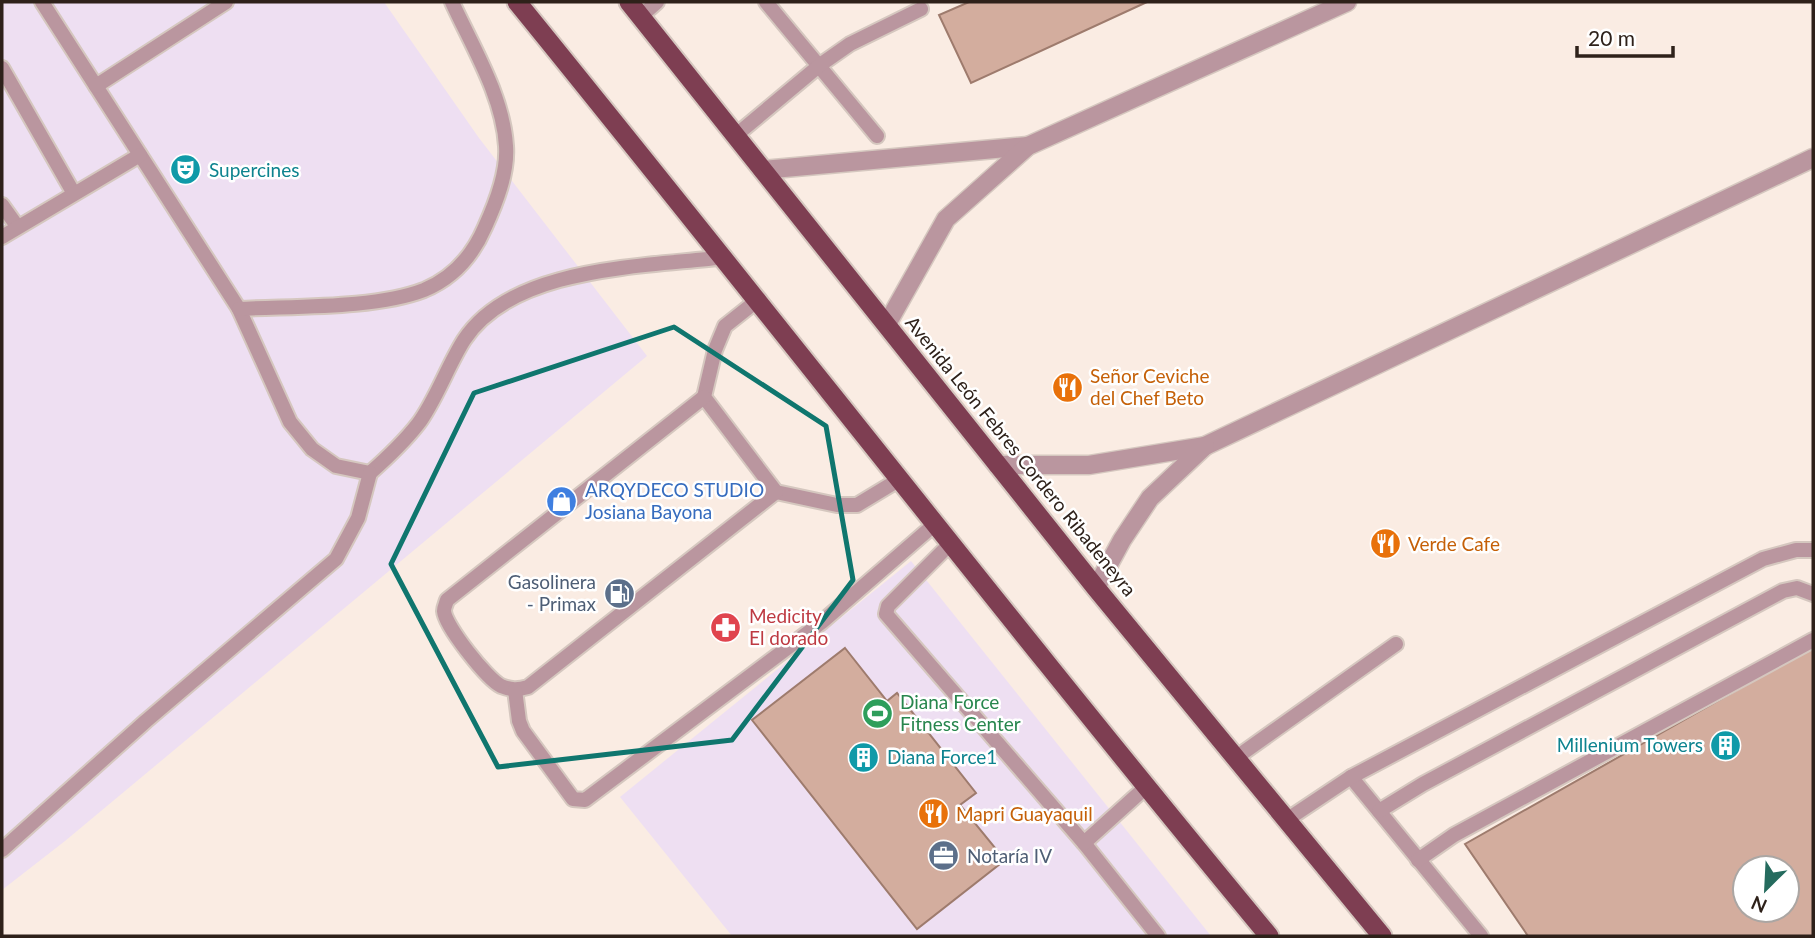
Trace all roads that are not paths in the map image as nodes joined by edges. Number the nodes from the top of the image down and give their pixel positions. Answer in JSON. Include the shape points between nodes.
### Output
{"nodes":[{"id":1,"x":42,"y":2,"type":"edge"},
{"id":2,"x":226,"y":2,"type":"edge"},
{"id":3,"x":452,"y":2,"type":"edge"},
{"id":4,"x":517,"y":2,"type":"edge"},
{"id":5,"x":657,"y":2,"type":"edge"},
{"id":6,"x":766,"y":2,"type":"edge"},
{"id":7,"x":1347,"y":2,"type":"edge"},
{"id":8,"x":634,"y":9,"type":"edge"},
{"id":9,"x":921,"y":9,"type":"dead end"},
{"id":10,"x":820,"y":65,"type":"junction"},
{"id":11,"x":2,"y":68,"type":"edge"},
{"id":12,"x":96,"y":86,"type":"junction"},
{"id":13,"x":735,"y":136,"type":"junction"},
{"id":14,"x":877,"y":136,"type":"dead end"},
{"id":15,"x":1028,"y":146,"type":"junction"},
{"id":16,"x":140,"y":155,"type":"junction"},
{"id":17,"x":1813,"y":158,"type":"edge"},
{"id":18,"x":762,"y":170,"type":"junction"},
{"id":19,"x":73,"y":192,"type":"junction"},
{"id":20,"x":2,"y":205,"type":"edge"},
{"id":21,"x":17,"y":226,"type":"junction"},
{"id":22,"x":2,"y":237,"type":"edge"},
{"id":23,"x":724,"y":257,"type":"junction"},
{"id":24,"x":759,"y":299,"type":"junction"},
{"id":25,"x":239,"y":309,"type":"junction"},
{"id":26,"x":887,"y":324,"type":"junction"},
{"id":27,"x":704,"y":397,"type":"junction"},
{"id":28,"x":1205,"y":446,"type":"junction"},
{"id":29,"x":997,"y":464,"type":"junction"},
{"id":30,"x":370,"y":473,"type":"junction"},
{"id":31,"x":900,"y":480,"type":"junction"},
{"id":32,"x":776,"y":492,"type":"junction"},
{"id":33,"x":935,"y":524,"type":"junction"},
{"id":34,"x":951,"y":543,"type":"junction"},
{"id":35,"x":1813,"y":550,"type":"edge"},
{"id":36,"x":1096,"y":588,"type":"junction"},
{"id":37,"x":1813,"y":594,"type":"edge"},
{"id":38,"x":1813,"y":640,"type":"edge"},
{"id":39,"x":1396,"y":644,"type":"dead end"},
{"id":40,"x":515,"y":690,"type":"junction"},
{"id":41,"x":1237,"y":757,"type":"junction"},
{"id":42,"x":1351,"y":777,"type":"junction"},
{"id":43,"x":1146,"y":787,"type":"junction"},
{"id":44,"x":1380,"y":811,"type":"junction"},
{"id":45,"x":1289,"y":819,"type":"junction"},
{"id":46,"x":1084,"y":843,"type":"junction"},
{"id":47,"x":2,"y":850,"type":"edge"},
{"id":48,"x":1418,"y":860,"type":"junction"},
{"id":49,"x":1158,"y":936,"type":"edge"},
{"id":50,"x":1269,"y":936,"type":"edge"},
{"id":51,"x":1382,"y":936,"type":"edge"},
{"id":52,"x":1481,"y":936,"type":"edge"}],
"edges":[{"from":1,"to":12,"type":"lane"},
{"from":2,"to":12,"type":"lane"},
{"from":3,"to":25,"type":"lane","via":[[498,106],[507,147],[499,197],[478,244],[457,270],[425,290],[393,299]]},
{"from":4,"to":23,"type":"highway"},
{"from":5,"to":8,"type":"lane"},
{"from":6,"to":10,"type":"lane"},
{"from":7,"to":15,"type":"street"},
{"from":8,"to":13,"type":"highway","name":"Avenida León Febres Cordero Ribadeneyra"},
{"from":9,"to":10,"type":"lane","via":[[850,44]]},
{"from":10,"to":13,"type":"lane"},
{"from":10,"to":14,"type":"lane"},
{"from":11,"to":19,"type":"lane"},
{"from":12,"to":16,"type":"lane"},
{"from":13,"to":18,"type":"highway","name":"Avenida León Febres Cordero Ribadeneyra"},
{"from":15,"to":18,"type":"street"},
{"from":15,"to":26,"type":"street","via":[[946,219]]},
{"from":16,"to":19,"type":"lane"},
{"from":16,"to":25,"type":"lane"},
{"from":17,"to":28,"type":"street"},
{"from":18,"to":26,"type":"highway","name":"Avenida León Febres Cordero Ribadeneyra"},
{"from":19,"to":21,"type":"lane"},
{"from":20,"to":21,"type":"lane"},
{"from":21,"to":22,"type":"lane"},
{"from":23,"to":24,"type":"highway"},
{"from":23,"to":30,"type":"lane","via":[[551,281],[507,300],[466,337],[420,422]]},
{"from":24,"to":27,"type":"lane","via":[[725,326]]},
{"from":24,"to":31,"type":"highway"},
{"from":25,"to":30,"type":"lane","via":[[290,422],[312,449],[336,466]]},
{"from":26,"to":29,"type":"highway","name":"Avenida León Febres Cordero Ribadeneyra"},
{"from":27,"to":32,"type":"lane"},
{"from":27,"to":40,"type":"lane","via":[[447,600],[444,611],[449,624],[472,656],[488,677]]},
{"from":28,"to":29,"type":"street","via":[[1088,466]]},
{"from":28,"to":36,"type":"street","via":[[1150,498]]},
{"from":29,"to":36,"type":"highway","name":"Avenida León Febres Cordero Ribadeneyra"},
{"from":30,"to":47,"type":"lane","via":[[358,518],[337,559]]},
{"from":31,"to":32,"type":"lane","via":[[857,505]]},
{"from":31,"to":33,"type":"highway"},
{"from":32,"to":40,"type":"lane","via":[[528,687]]},
{"from":33,"to":34,"type":"highway"},
{"from":33,"to":40,"type":"lane","via":[[822,622],[586,800],[573,800],[531,743],[519,721]]},
{"from":34,"to":43,"type":"highway"},
{"from":34,"to":46,"type":"lane","via":[[888,606],[886,614]]},
{"from":35,"to":42,"type":"lane","via":[[1763,559]]},
{"from":36,"to":41,"type":"highway","name":"Avenida León Febres Cordero Ribadeneyra"},
{"from":37,"to":44,"type":"lane","via":[[1797,588],[1783,591]]},
{"from":38,"to":48,"type":"lane","via":[[1454,835]]},
{"from":39,"to":41,"type":"lane"},
{"from":41,"to":45,"type":"highway","name":"Avenida León Febres Cordero Ribadeneyra"},
{"from":42,"to":44,"type":"lane"},
{"from":42,"to":45,"type":"lane"},
{"from":43,"to":46,"type":"lane"},
{"from":43,"to":50,"type":"highway"},
{"from":44,"to":48,"type":"lane"},
{"from":45,"to":51,"type":"highway","name":"Avenida León Febres Cordero Ribadeneyra"},
{"from":46,"to":49,"type":"lane"},
{"from":48,"to":52,"type":"lane"}]}
